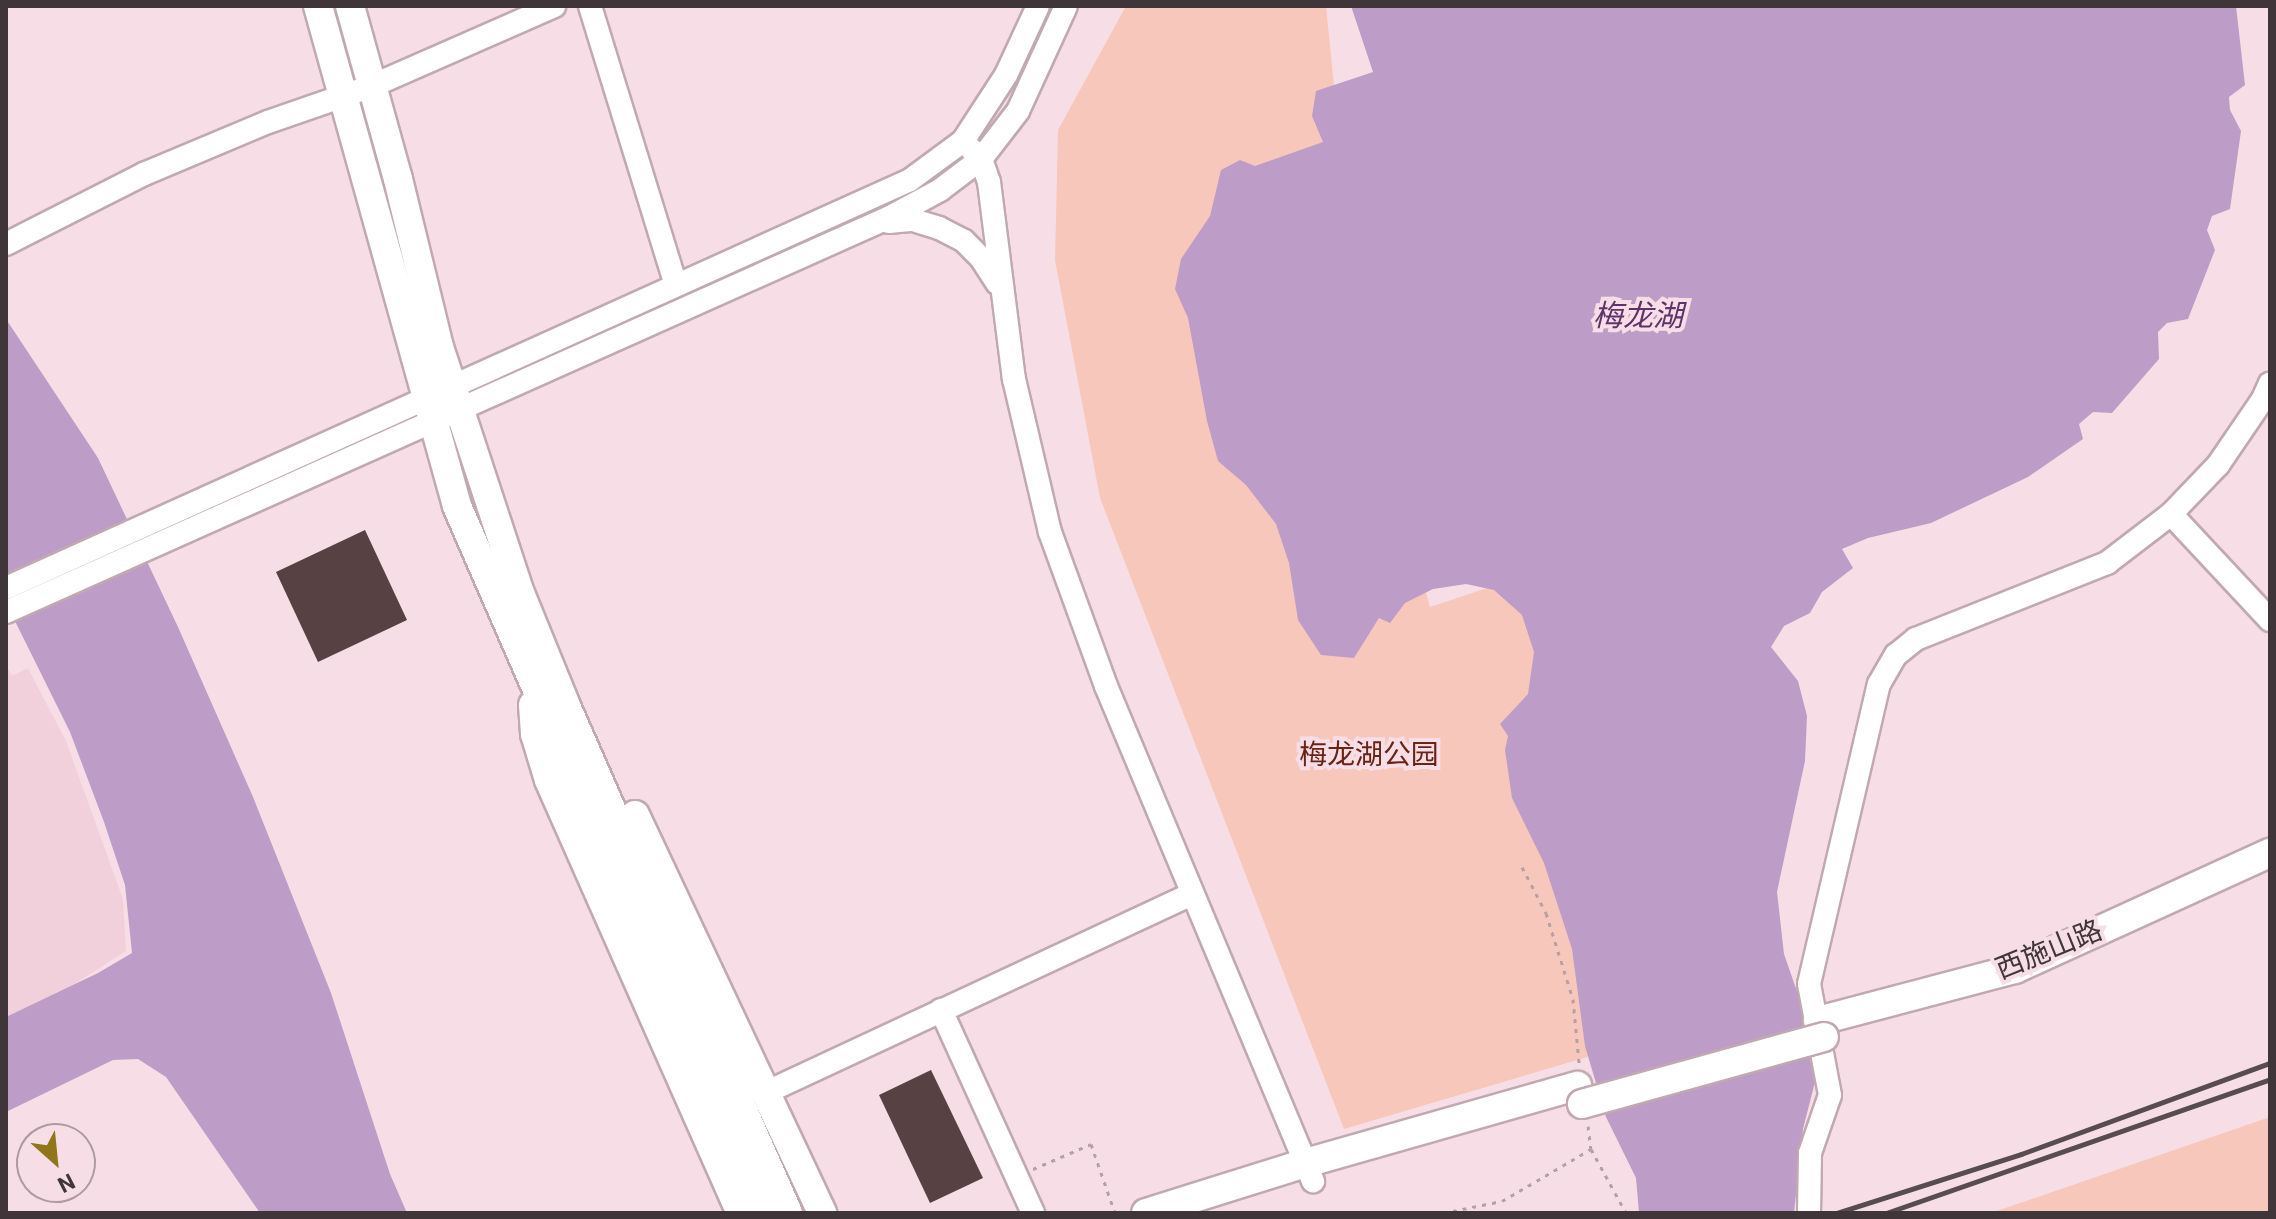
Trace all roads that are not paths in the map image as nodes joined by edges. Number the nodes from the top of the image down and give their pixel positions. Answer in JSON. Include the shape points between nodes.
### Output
{"nodes":[{"id":1,"x":318,"y":6,"type":"edge"},
{"id":2,"x":350,"y":6,"type":"edge"},
{"id":3,"x":554,"y":6,"type":"edge"},
{"id":4,"x":590,"y":6,"type":"edge"},
{"id":5,"x":1038,"y":6,"type":"edge"},
{"id":6,"x":1066,"y":6,"type":"edge"},
{"id":7,"x":372,"y":86,"type":"junction"},
{"id":8,"x":343,"y":97,"type":"junction"},
{"id":9,"x":963,"y":141,"type":"junction"},
{"id":10,"x":981,"y":159,"type":"junction"},
{"id":11,"x":876,"y":224,"type":"junction"},
{"id":12,"x":6,"y":244,"type":"edge"},
{"id":13,"x":676,"y":285,"type":"junction"},
{"id":14,"x":1000,"y":288,"type":"junction"},
{"id":15,"x":2270,"y":383,"type":"edge"},
{"id":16,"x":444,"y":405,"type":"junction"},
{"id":17,"x":2171,"y":514,"type":"junction"},
{"id":18,"x":163,"y":529,"type":"junction"},
{"id":19,"x":6,"y":588,"type":"edge"},
{"id":20,"x":6,"y":612,"type":"edge"},
{"id":21,"x":2270,"y":620,"type":"edge"},
{"id":22,"x":539,"y":640,"type":"junction"},
{"id":23,"x":531,"y":680,"type":"junction"},
{"id":24,"x":2270,"y":853,"type":"edge"},
{"id":25,"x":2270,"y":872,"type":"edge"},
{"id":26,"x":1191,"y":894,"type":"junction"},
{"id":27,"x":941,"y":1010,"type":"junction"},
{"id":28,"x":1821,"y":1029,"type":"junction"},
{"id":29,"x":765,"y":1093,"type":"junction"},
{"id":30,"x":1309,"y":1172,"type":"junction"},
{"id":31,"x":741,"y":1213,"type":"edge"},
{"id":32,"x":765,"y":1213,"type":"edge"},
{"id":33,"x":788,"y":1213,"type":"edge"},
{"id":34,"x":822,"y":1213,"type":"edge"},
{"id":35,"x":1033,"y":1213,"type":"edge"},
{"id":36,"x":1146,"y":1213,"type":"edge"},
{"id":37,"x":1205,"y":1213,"type":"edge"},
{"id":38,"x":1809,"y":1213,"type":"edge"}],
"edges":[{"from":1,"to":8,"type":"main road"},
{"from":2,"to":7,"type":"main road"},
{"from":3,"to":7,"type":"street"},
{"from":4,"to":13,"type":"street"},
{"from":5,"to":9,"type":"street","via":[[1006,75]]},
{"from":6,"to":10,"type":"street","via":[[1018,111]]},
{"from":7,"to":8,"type":"street"},
{"from":7,"to":16,"type":"main road"},
{"from":8,"to":12,"type":"street","via":[[144,174]]},
{"from":8,"to":16,"type":"main road"},
{"from":9,"to":10,"type":"street"},
{"from":9,"to":13,"type":"street","via":[[910,180]]},
{"from":10,"to":11,"type":"street","via":[[940,190]]},
{"from":10,"to":14,"type":"street","via":[[989,182]]},
{"from":11,"to":14,"type":"street","via":[[913,220],[939,228],[964,241]]},
{"from":11,"to":16,"type":"street"},
{"from":13,"to":16,"type":"street"},
{"from":14,"to":26,"type":"street","via":[[1014,379],[1050,532]]},
{"from":15,"to":17,"type":"street","via":[[2218,465]]},
{"from":16,"to":18,"type":"street"},
{"from":16,"to":22,"type":"main road"},
{"from":16,"to":23,"type":"main road","via":[[457,506]]},
{"from":17,"to":21,"type":"street"},
{"from":17,"to":38,"type":"street","via":[[2107,563],[1916,639],[1896,655],[1879,684],[1809,984],[1830,1095],[1810,1153]]},
{"from":18,"to":19,"type":"street"},
{"from":18,"to":20,"type":"street"},
{"from":22,"to":29,"type":"main road","via":[[581,701]]},
{"from":22,"to":33,"type":"main road"},
{"from":23,"to":31,"type":"main road","via":[[535,734],[549,780]]},
{"from":23,"to":32,"type":"main road"},
{"from":24,"to":28,"type":"main road","name":"西施山路","via":[[2015,969]]},
{"from":25,"to":28,"type":"main road","name":"西施山路","via":[[2020,982]]},
{"from":26,"to":27,"type":"street"},
{"from":26,"to":30,"type":"street"},
{"from":27,"to":29,"type":"street"},
{"from":27,"to":35,"type":"street"},
{"from":28,"to":30,"type":"main road","bridge":true},
{"from":29,"to":34,"type":"main road"},
{"from":30,"to":36,"type":"main road"},
{"from":30,"to":37,"type":"main road"}]}
